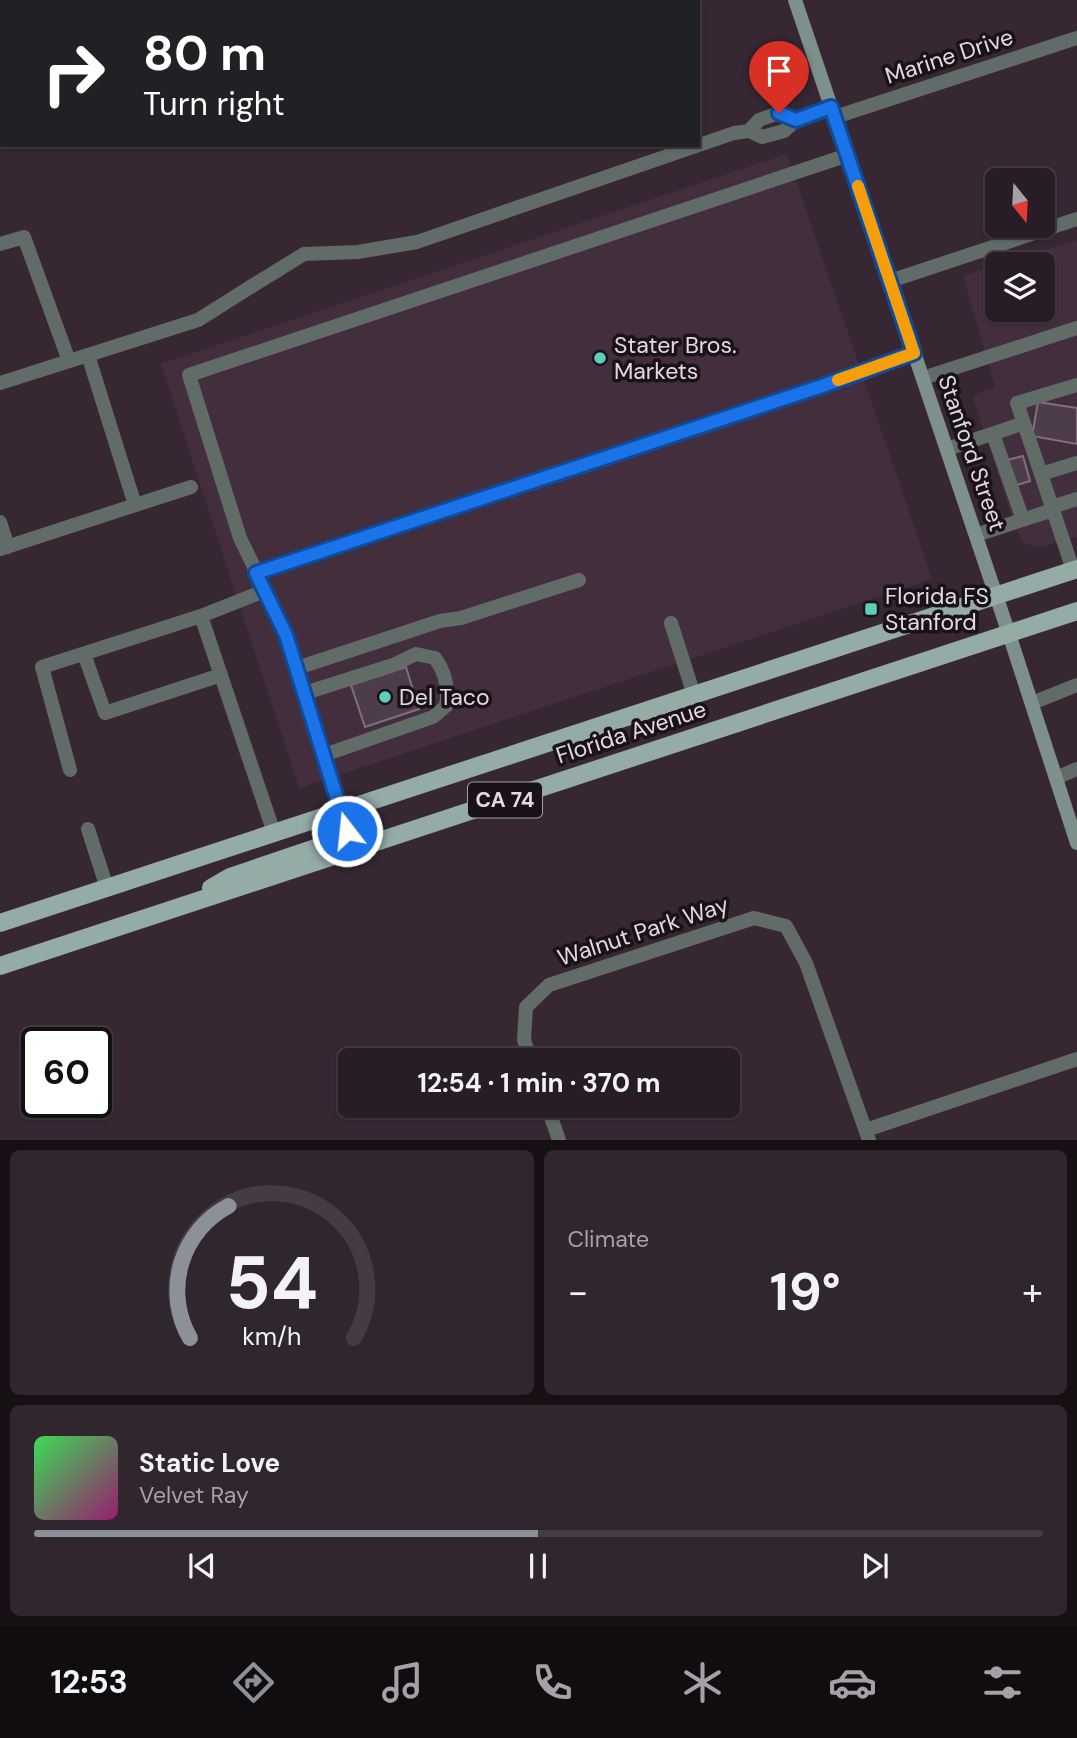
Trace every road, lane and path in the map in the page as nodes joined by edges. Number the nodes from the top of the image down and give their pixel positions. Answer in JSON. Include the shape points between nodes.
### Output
{"nodes":[{"id":1,"x":796,"y":0,"type":"edge"},
{"id":2,"x":1077,"y":38,"type":"edge"},
{"id":3,"x":833,"y":112,"type":"junction"},
{"id":4,"x":700,"y":146,"type":"edge"},
{"id":5,"x":696,"y":147,"type":"edge"},
{"id":6,"x":848,"y":155,"type":"junction"},
{"id":7,"x":1077,"y":219,"type":"edge"},
{"id":8,"x":0,"y":244,"type":"edge"},
{"id":9,"x":890,"y":281,"type":"junction"},
{"id":10,"x":1077,"y":328,"type":"edge"},
{"id":11,"x":914,"y":353,"type":"junction"},
{"id":12,"x":88,"y":355,"type":"junction"},
{"id":13,"x":69,"y":361,"type":"junction"},
{"id":14,"x":923,"y":378,"type":"junction"},
{"id":15,"x":0,"y":383,"type":"edge"},
{"id":16,"x":1077,"y":385,"type":"edge"},
{"id":17,"x":1024,"y":424,"type":"junction"},
{"id":18,"x":992,"y":434,"type":"junction"},
{"id":19,"x":947,"y":449,"type":"junction"},
{"id":20,"x":1077,"y":463,"type":"edge"},
{"id":21,"x":1041,"y":474,"type":"junction"},
{"id":22,"x":191,"y":487,"type":"dead end"},
{"id":23,"x":1077,"y":499,"type":"edge"},
{"id":24,"x":135,"y":505,"type":"junction"},
{"id":25,"x":1052,"y":508,"type":"junction"},
{"id":26,"x":1023,"y":520,"type":"junction"},
{"id":27,"x":0,"y":522,"type":"edge"},
{"id":28,"x":976,"y":535,"type":"junction"},
{"id":29,"x":1070,"y":536,"type":"edge"},
{"id":30,"x":4,"y":548,"type":"edge"},
{"id":31,"x":1075,"y":569,"type":"edge"},
{"id":32,"x":256,"y":573,"type":"junction"},
{"id":33,"x":579,"y":580,"type":"dead end"},
{"id":34,"x":264,"y":591,"type":"junction"},
{"id":35,"x":996,"y":595,"type":"junction"},
{"id":36,"x":1077,"y":611,"type":"edge"},
{"id":37,"x":201,"y":616,"type":"junction"},
{"id":38,"x":671,"y":623,"type":"dead end"},
{"id":39,"x":1009,"y":634,"type":"junction"},
{"id":40,"x":84,"y":654,"type":"junction"},
{"id":41,"x":297,"y":668,"type":"junction"},
{"id":42,"x":220,"y":675,"type":"junction"},
{"id":43,"x":1077,"y":685,"type":"edge"},
{"id":44,"x":305,"y":693,"type":"junction"},
{"id":45,"x":694,"y":695,"type":"junction"},
{"id":46,"x":1032,"y":703,"type":"junction"},
{"id":47,"x":324,"y":755,"type":"junction"},
{"id":48,"x":1077,"y":769,"type":"edge"},
{"id":49,"x":70,"y":770,"type":"dead end"},
{"id":50,"x":1056,"y":778,"type":"junction"},
{"id":51,"x":341,"y":811,"type":"junction"},
{"id":52,"x":88,"y":829,"type":"dead end"},
{"id":53,"x":274,"y":833,"type":"junction"},
{"id":54,"x":1077,"y":843,"type":"edge"},
{"id":55,"x":107,"y":888,"type":"junction"},
{"id":56,"x":174,"y":908,"type":"junction"},
{"id":57,"x":0,"y":923,"type":"edge"},
{"id":58,"x":0,"y":966,"type":"edge"},
{"id":59,"x":527,"y":1048,"type":"edge"},
{"id":60,"x":1077,"y":1059,"type":"edge"},
{"id":61,"x":551,"y":1118,"type":"edge"},
{"id":62,"x":868,"y":1135,"type":"edge"},
{"id":63,"x":559,"y":1139,"type":"edge"}],
"edges":[{"from":1,"to":3,"type":"street","name":"Stanford Street"},
{"from":2,"to":3,"type":"street","name":"Marine Drive"},
{"from":3,"to":4,"type":"street","name":"Marine Drive","via":[[796,120],[784,131],[762,137],[749,131]]},
{"from":3,"to":6,"type":"street","name":"Stanford Street"},
{"from":5,"to":12,"type":"street","name":"Marine Drive","via":[[417,242],[358,252],[304,254],[198,320]]},
{"from":6,"to":9,"type":"street","name":"Stanford Street"},
{"from":6,"to":32,"type":"street","via":[[189,375],[240,538]]},
{"from":7,"to":9,"type":"street"},
{"from":8,"to":13,"type":"street","via":[[24,237]]},
{"from":9,"to":11,"type":"street","name":"Stanford Street"},
{"from":10,"to":14,"type":"street"},
{"from":11,"to":14,"type":"street","name":"Stanford Street"},
{"from":11,"to":32,"type":"street"},
{"from":12,"to":13,"type":"street"},
{"from":12,"to":24,"type":"street"},
{"from":13,"to":15,"type":"street"},
{"from":14,"to":19,"type":"street","name":"Stanford Street"},
{"from":16,"to":17,"type":"street","via":[[1017,403]]},
{"from":17,"to":18,"type":"street"},
{"from":17,"to":21,"type":"street"},
{"from":18,"to":19,"type":"street"},
{"from":18,"to":26,"type":"street"},
{"from":19,"to":28,"type":"street","name":"Stanford Street"},
{"from":20,"to":21,"type":"street"},
{"from":21,"to":25,"type":"street"},
{"from":22,"to":24,"type":"street"},
{"from":23,"to":25,"type":"street"},
{"from":24,"to":30,"type":"street"},
{"from":25,"to":26,"type":"street"},
{"from":25,"to":29,"type":"street"},
{"from":26,"to":28,"type":"street"},
{"from":27,"to":30,"type":"street"},
{"from":28,"to":35,"type":"street","name":"Stanford Street"},
{"from":29,"to":31,"type":"street"},
{"from":31,"to":35,"type":"main road","name":"Florida Avenue","number":"CA 74"},
{"from":32,"to":34,"type":"street"},
{"from":33,"to":41,"type":"street"},
{"from":34,"to":37,"type":"street"},
{"from":34,"to":41,"type":"street"},
{"from":35,"to":39,"type":"street","name":"Stanford Street"},
{"from":35,"to":45,"type":"main road","name":"Florida Avenue","number":"CA 74"},
{"from":36,"to":39,"type":"main road","name":"Florida Avenue","number":"CA 74"},
{"from":37,"to":40,"type":"street"},
{"from":37,"to":42,"type":"street"},
{"from":38,"to":45,"type":"street"},
{"from":39,"to":46,"type":"street","name":"Stanford Street"},
{"from":39,"to":56,"type":"main road","name":"Florida Avenue","number":"CA 74"},
{"from":40,"to":42,"type":"street","via":[[105,713]]},
{"from":40,"to":49,"type":"street","via":[[42,667]]},
{"from":41,"to":44,"type":"street"},
{"from":42,"to":53,"type":"street"},
{"from":43,"to":46,"type":"street"},
{"from":44,"to":47,"type":"street"},
{"from":44,"to":47,"type":"street","via":[[416,654],[435,658],[446,679],[446,706],[433,717]]},
{"from":45,"to":51,"type":"main road","name":"Florida Avenue","number":"CA 74"},
{"from":46,"to":50,"type":"street","name":"Stanford Street"},
{"from":47,"to":51,"type":"street"},
{"from":48,"to":50,"type":"street"},
{"from":50,"to":54,"type":"street","name":"Stanford Street"},
{"from":51,"to":53,"type":"main road","name":"Florida Avenue","number":"CA 74"},
{"from":51,"to":56,"type":"main road","via":[[347,831],[339,840],[230,877]]},
{"from":52,"to":55,"type":"street"},
{"from":53,"to":55,"type":"main road","name":"Florida Avenue","number":"CA 74"},
{"from":55,"to":57,"type":"main road","name":"Florida Avenue","number":"CA 74"},
{"from":56,"to":58,"type":"main road","name":"Florida Avenue","number":"CA 74"},
{"from":59,"to":62,"type":"street","name":"Walnut Park Way","via":[[526,1007],[549,985],[754,918],[786,926],[806,963]]},
{"from":60,"to":62,"type":"street","name":"Walnut Park Way"},
{"from":61,"to":63,"type":"street"}]}
